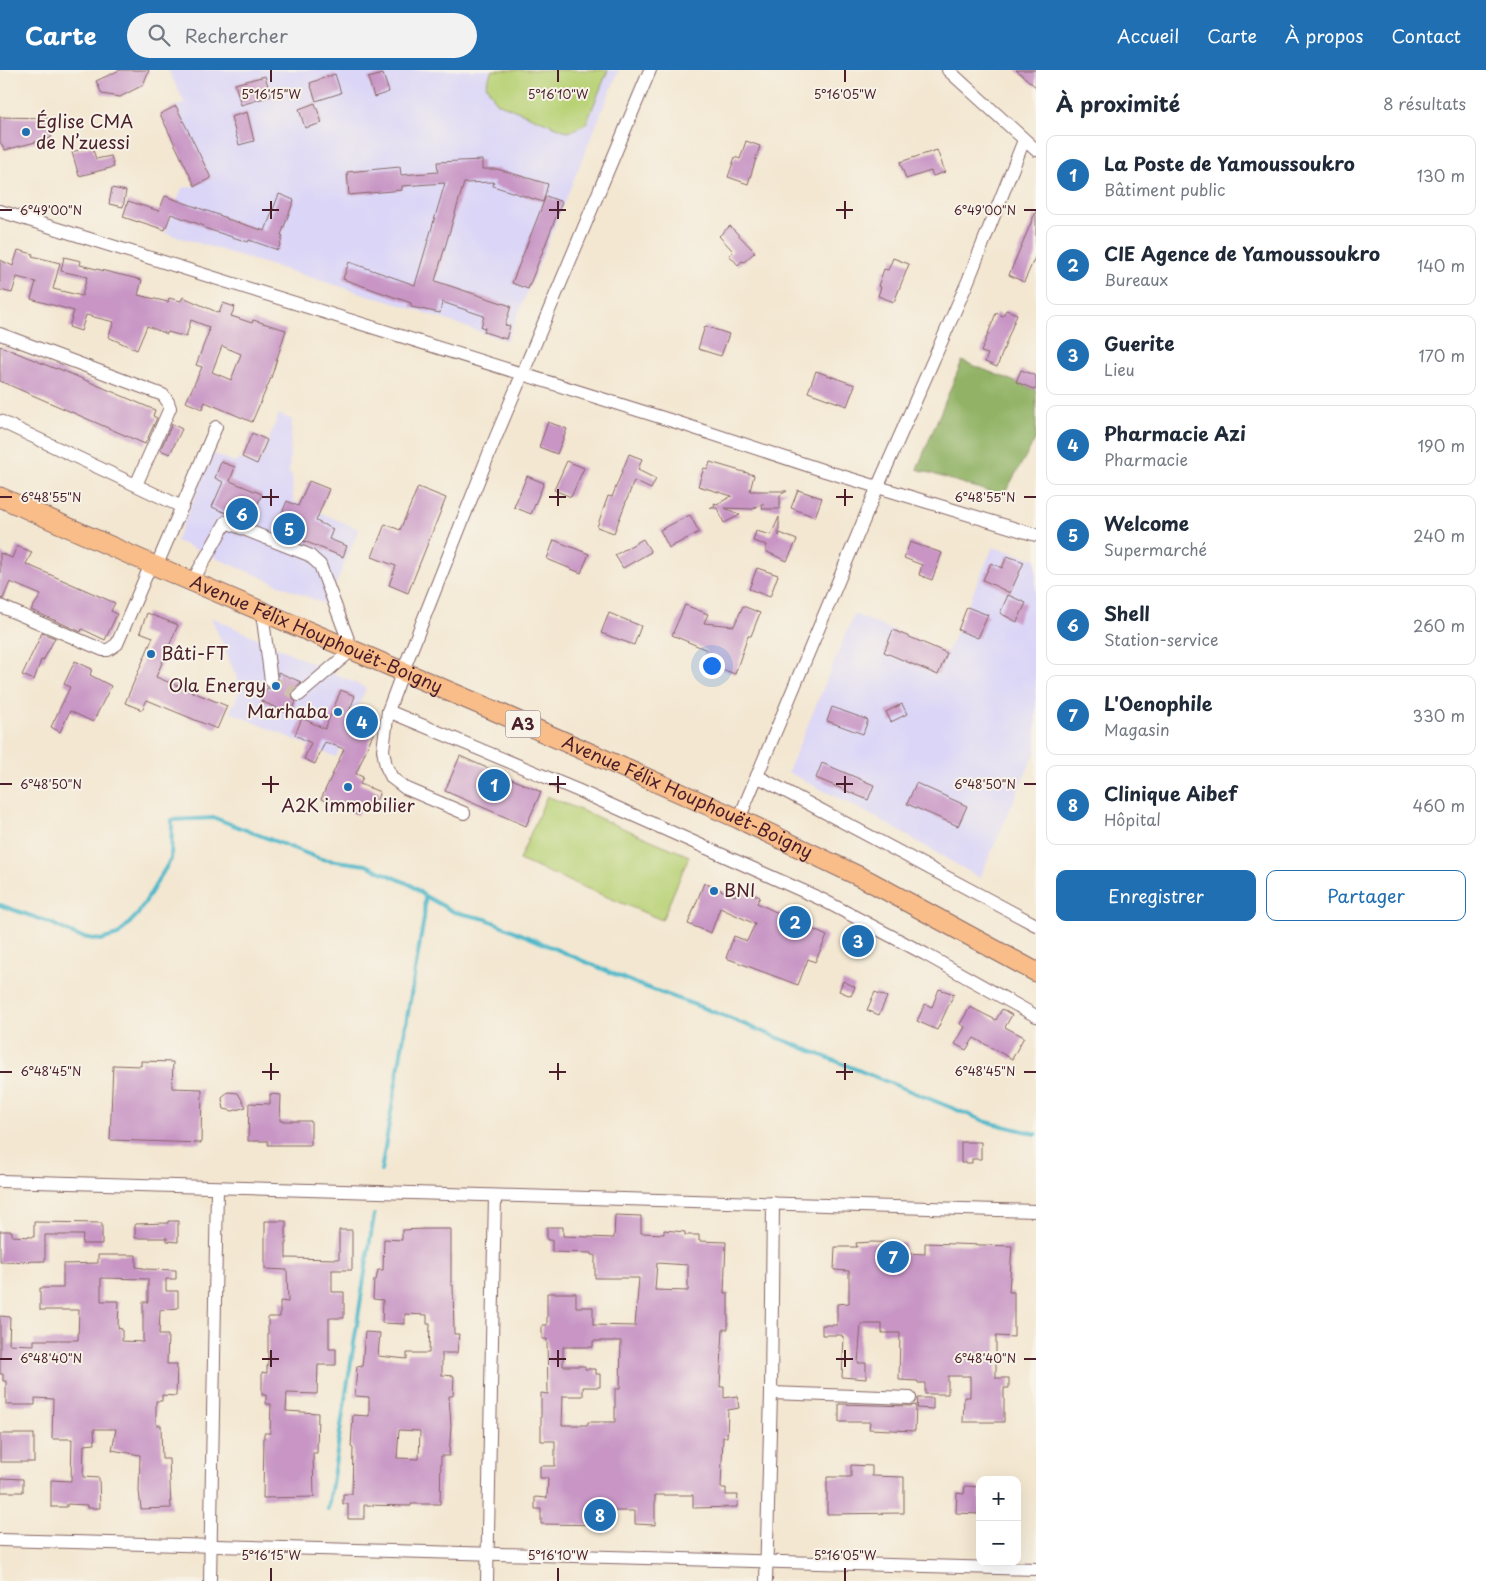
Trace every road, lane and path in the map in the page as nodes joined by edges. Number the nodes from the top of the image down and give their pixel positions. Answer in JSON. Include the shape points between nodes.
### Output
{"nodes":[{"id":1,"x":650,"y":70,"type":"edge"},
{"id":2,"x":948,"y":70,"type":"edge"},
{"id":3,"x":1024,"y":140,"type":"junction"},
{"id":4,"x":1036,"y":150,"type":"edge"},
{"id":5,"x":0,"y":212,"type":"edge"},
{"id":6,"x":0,"y":334,"type":"edge"},
{"id":7,"x":522,"y":375,"type":"junction"},
{"id":8,"x":0,"y":421,"type":"edge"},
{"id":9,"x":216,"y":427,"type":"dead end"},
{"id":10,"x":136,"y":485,"type":"junction"},
{"id":11,"x":878,"y":486,"type":"junction"},
{"id":12,"x":0,"y":497,"type":"edge"},
{"id":13,"x":182,"y":507,"type":"junction"},
{"id":14,"x":1036,"y":535,"type":"edge"},
{"id":15,"x":154,"y":566,"type":"junction"},
{"id":16,"x":192,"y":582,"type":"junction"},
{"id":17,"x":0,"y":606,"type":"edge"},
{"id":18,"x":262,"y":612,"type":"junction"},
{"id":19,"x":352,"y":650,"type":"junction"},
{"id":20,"x":403,"y":671,"type":"junction"},
{"id":21,"x":270,"y":681,"type":"dead end"},
{"id":22,"x":299,"y":695,"type":"dead end"},
{"id":23,"x":388,"y":711,"type":"junction"},
{"id":24,"x":757,"y":776,"type":"junction"},
{"id":25,"x":464,"y":813,"type":"dead end"},
{"id":26,"x":739,"y":819,"type":"junction"},
{"id":27,"x":1036,"y":925,"type":"edge"},
{"id":28,"x":1036,"y":972,"type":"edge"},
{"id":29,"x":1036,"y":1016,"type":"edge"},
{"id":30,"x":0,"y":1182,"type":"edge"},
{"id":31,"x":217,"y":1189,"type":"junction"},
{"id":32,"x":495,"y":1196,"type":"junction"},
{"id":33,"x":774,"y":1203,"type":"junction"},
{"id":34,"x":1036,"y":1211,"type":"edge"},
{"id":35,"x":771,"y":1393,"type":"junction"},
{"id":36,"x":910,"y":1398,"type":"dead end"},
{"id":37,"x":0,"y":1540,"type":"edge"},
{"id":38,"x":211,"y":1546,"type":"junction"},
{"id":39,"x":487,"y":1554,"type":"junction"},
{"id":40,"x":767,"y":1562,"type":"junction"},
{"id":41,"x":1036,"y":1569,"type":"edge"},
{"id":42,"x":210,"y":1581,"type":"edge"},
{"id":43,"x":487,"y":1581,"type":"edge"},
{"id":44,"x":766,"y":1581,"type":"edge"}],
"edges":[{"from":1,"to":7,"type":"street"},
{"from":2,"to":3,"type":"street"},
{"from":3,"to":4,"type":"street"},
{"from":3,"to":11,"type":"street","via":[[964,289]]},
{"from":5,"to":7,"type":"street"},
{"from":6,"to":10,"type":"street","via":[[163,395],[170,408]]},
{"from":7,"to":11,"type":"street"},
{"from":7,"to":20,"type":"street"},
{"from":8,"to":10,"type":"street"},
{"from":9,"to":13,"type":"street"},
{"from":10,"to":13,"type":"street"},
{"from":11,"to":14,"type":"street"},
{"from":11,"to":24,"type":"street"},
{"from":12,"to":15,"type":"highway","name":"Avenue Félix Houphouët-Boigny","number":"A3"},
{"from":13,"to":15,"type":"street"},
{"from":15,"to":16,"type":"highway","name":"Avenue Félix Houphouët-Boigny","number":"A3"},
{"from":15,"to":17,"type":"street","via":[[117,644],[108,650]]},
{"from":16,"to":18,"type":"highway","name":"Avenue Félix Houphouët-Boigny","number":"A3"},
{"from":16,"to":19,"type":"street","via":[[226,522],[309,555],[320,566]]},
{"from":18,"to":19,"type":"highway","name":"Avenue Félix Houphouët-Boigny","number":"A3"},
{"from":18,"to":21,"type":"street"},
{"from":19,"to":20,"type":"highway","name":"Avenue Félix Houphouët-Boigny","number":"A3"},
{"from":19,"to":22,"type":"street"},
{"from":20,"to":23,"type":"street"},
{"from":20,"to":26,"type":"highway","name":"Avenue Félix Houphouët-Boigny","number":"A3"},
{"from":23,"to":25,"type":"street","via":[[383,750],[392,778],[405,788]]},
{"from":23,"to":29,"type":"street","via":[[577,790],[821,899]]},
{"from":24,"to":26,"type":"street"},
{"from":24,"to":27,"type":"street"},
{"from":26,"to":28,"type":"highway","name":"Avenue Félix Houphouët-Boigny","number":"A3","via":[[869,880]]},
{"from":30,"to":31,"type":"street"},
{"from":31,"to":32,"type":"street"},
{"from":31,"to":38,"type":"street"},
{"from":32,"to":33,"type":"street"},
{"from":32,"to":39,"type":"street"},
{"from":33,"to":34,"type":"street"},
{"from":33,"to":35,"type":"street"},
{"from":35,"to":36,"type":"street"},
{"from":35,"to":40,"type":"street"},
{"from":37,"to":38,"type":"street"},
{"from":38,"to":39,"type":"street"},
{"from":38,"to":42,"type":"street"},
{"from":39,"to":40,"type":"street"},
{"from":39,"to":43,"type":"street"},
{"from":40,"to":41,"type":"street"},
{"from":40,"to":44,"type":"street"}]}
